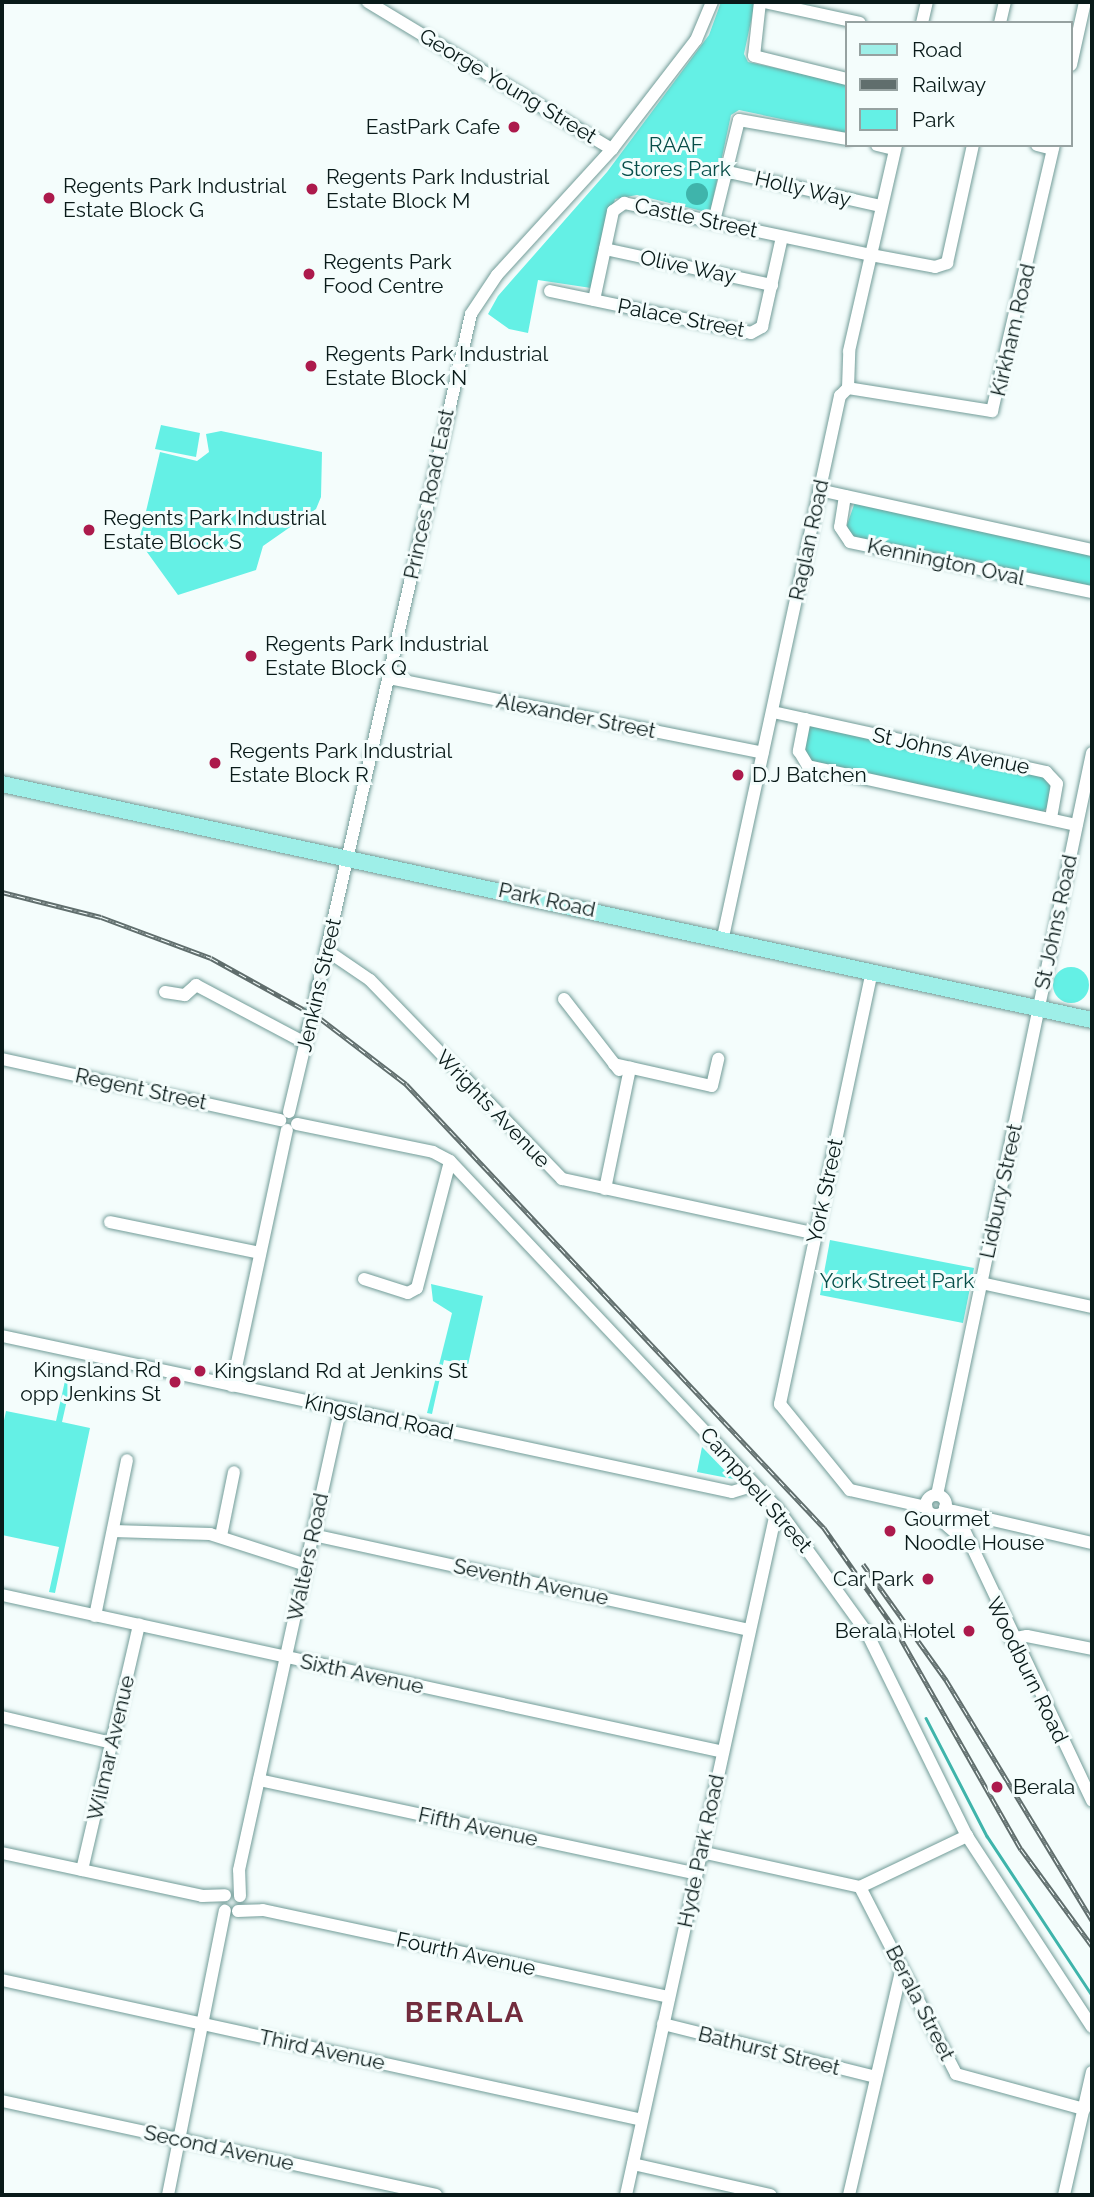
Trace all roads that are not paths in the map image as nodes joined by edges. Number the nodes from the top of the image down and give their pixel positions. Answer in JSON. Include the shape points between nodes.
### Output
{"nodes":[{"id":1,"x":368,"y":2,"type":"edge"},
{"id":2,"x":712,"y":2,"type":"edge"},
{"id":3,"x":762,"y":2,"type":"edge"},
{"id":4,"x":927,"y":2,"type":"edge"},
{"id":5,"x":1005,"y":2,"type":"edge"},
{"id":6,"x":1085,"y":2,"type":"edge"},
{"id":7,"x":851,"y":21,"type":"edge"},
{"id":8,"x":922,"y":21,"type":"edge"},
{"id":9,"x":1000,"y":21,"type":"edge"},
{"id":10,"x":1073,"y":56,"type":"edge"},
{"id":11,"x":846,"y":79,"type":"edge"},
{"id":12,"x":846,"y":139,"type":"edge"},
{"id":13,"x":895,"y":147,"type":"edge"},
{"id":14,"x":973,"y":147,"type":"edge"},
{"id":15,"x":1054,"y":147,"type":"edge"},
{"id":16,"x":612,"y":149,"type":"junction"},
{"id":17,"x":724,"y":171,"type":"junction"},
{"id":18,"x":881,"y":206,"type":"junction"},
{"id":19,"x":714,"y":221,"type":"junction"},
{"id":20,"x":782,"y":237,"type":"junction"},
{"id":21,"x":605,"y":249,"type":"junction"},
{"id":22,"x":871,"y":255,"type":"junction"},
{"id":23,"x":772,"y":285,"type":"junction"},
{"id":24,"x":550,"y":291,"type":"dead end"},
{"id":25,"x":594,"y":300,"type":"junction"},
{"id":26,"x":848,"y":388,"type":"junction"},
{"id":27,"x":819,"y":490,"type":"junction"},
{"id":28,"x":845,"y":496,"type":"junction"},
{"id":29,"x":1092,"y":550,"type":"edge"},
{"id":30,"x":1092,"y":592,"type":"edge"},
{"id":31,"x":389,"y":678,"type":"junction"},
{"id":32,"x":773,"y":712,"type":"junction"},
{"id":33,"x":805,"y":719,"type":"junction"},
{"id":34,"x":763,"y":753,"type":"junction"},
{"id":35,"x":1092,"y":753,"type":"edge"},
{"id":36,"x":2,"y":784,"type":"edge"},
{"id":37,"x":1088,"y":795,"type":"edge"},
{"id":38,"x":1051,"y":818,"type":"junction"},
{"id":39,"x":1077,"y":825,"type":"junction"},
{"id":40,"x":348,"y":857,"type":"junction"},
{"id":41,"x":723,"y":937,"type":"junction"},
{"id":42,"x":326,"y":950,"type":"junction"},
{"id":43,"x":872,"y":971,"type":"junction"},
{"id":44,"x":165,"y":992,"type":"dead end"},
{"id":45,"x":564,"y":999,"type":"dead end"},
{"id":46,"x":1039,"y":1008,"type":"junction"},
{"id":47,"x":1092,"y":1020,"type":"edge"},
{"id":48,"x":305,"y":1043,"type":"junction"},
{"id":49,"x":2,"y":1059,"type":"edge"},
{"id":50,"x":718,"y":1059,"type":"dead end"},
{"id":51,"x":614,"y":1064,"type":"junction"},
{"id":52,"x":630,"y":1068,"type":"junction"},
{"id":53,"x":627,"y":1082,"type":"junction"},
{"id":54,"x":288,"y":1121,"type":"junction"},
{"id":55,"x":433,"y":1152,"type":"joint"},
{"id":56,"x":450,"y":1161,"type":"junction"},
{"id":57,"x":605,"y":1189,"type":"junction"},
{"id":58,"x":110,"y":1222,"type":"dead end"},
{"id":59,"x":816,"y":1234,"type":"junction"},
{"id":60,"x":260,"y":1253,"type":"junction"},
{"id":61,"x":364,"y":1279,"type":"dead end"},
{"id":62,"x":981,"y":1283,"type":"junction"},
{"id":63,"x":1092,"y":1307,"type":"edge"},
{"id":64,"x":2,"y":1336,"type":"edge"},
{"id":65,"x":232,"y":1385,"type":"junction"},
{"id":66,"x":341,"y":1409,"type":"junction"},
{"id":67,"x":127,"y":1460,"type":"dead end"},
{"id":68,"x":234,"y":1472,"type":"dead end"},
{"id":69,"x":755,"y":1485,"type":"junction"},
{"id":70,"x":777,"y":1508,"type":"junction"},
{"id":71,"x":940,"y":1510,"type":"junction"},
{"id":72,"x":984,"y":1520,"type":"junction"},
{"id":73,"x":113,"y":1531,"type":"junction"},
{"id":74,"x":313,"y":1535,"type":"junction"},
{"id":75,"x":963,"y":1535,"type":"junction"},
{"id":76,"x":221,"y":1536,"type":"junction"},
{"id":77,"x":1092,"y":1543,"type":"edge"},
{"id":78,"x":306,"y":1566,"type":"junction"},
{"id":79,"x":2,"y":1595,"type":"edge"},
{"id":80,"x":95,"y":1616,"type":"junction"},
{"id":81,"x":139,"y":1625,"type":"junction"},
{"id":82,"x":750,"y":1630,"type":"junction"},
{"id":83,"x":1011,"y":1639,"type":"junction"},
{"id":84,"x":1092,"y":1649,"type":"edge"},
{"id":85,"x":286,"y":1657,"type":"junction"},
{"id":86,"x":2,"y":1717,"type":"edge"},
{"id":87,"x":112,"y":1743,"type":"junction"},
{"id":88,"x":723,"y":1752,"type":"junction"},
{"id":89,"x":259,"y":1780,"type":"junction"},
{"id":90,"x":1092,"y":1801,"type":"edge"},
{"id":91,"x":967,"y":1836,"type":"junction"},
{"id":92,"x":701,"y":1852,"type":"junction"},
{"id":93,"x":2,"y":1853,"type":"edge"},
{"id":94,"x":82,"y":1870,"type":"junction"},
{"id":95,"x":696,"y":1874,"type":"junction"},
{"id":96,"x":860,"y":1887,"type":"junction"},
{"id":97,"x":232,"y":1903,"type":"junction"},
{"id":98,"x":901,"y":1970,"type":"junction"},
{"id":99,"x":2,"y":1980,"type":"edge"},
{"id":100,"x":669,"y":1997,"type":"junction"},
{"id":101,"x":205,"y":2024,"type":"junction"},
{"id":102,"x":663,"y":2024,"type":"junction"},
{"id":103,"x":1092,"y":2027,"type":"edge"},
{"id":104,"x":1092,"y":2071,"type":"edge"},
{"id":105,"x":876,"y":2077,"type":"junction"},
{"id":106,"x":2,"y":2101,"type":"edge"},
{"id":107,"x":1084,"y":2109,"type":"junction"},
{"id":108,"x":642,"y":2120,"type":"junction"},
{"id":109,"x":180,"y":2140,"type":"junction"},
{"id":110,"x":633,"y":2164,"type":"junction"},
{"id":111,"x":168,"y":2195,"type":"edge"},
{"id":112,"x":436,"y":2195,"type":"edge"},
{"id":113,"x":626,"y":2195,"type":"edge"},
{"id":114,"x":771,"y":2195,"type":"edge"},
{"id":115,"x":849,"y":2195,"type":"edge"},
{"id":116,"x":1064,"y":2195,"type":"edge"}],
"edges":[{"from":1,"to":16,"type":"street","name":"George Young Street"},
{"from":2,"to":16,"type":"street","name":"Princes Road East","via":[[696,40]]},
{"from":3,"to":7,"type":"street"},
{"from":3,"to":11,"type":"street","via":[[754,55]]},
{"from":4,"to":8,"type":"street"},
{"from":5,"to":9,"type":"street"},
{"from":6,"to":10,"type":"street"},
{"from":12,"to":17,"type":"street","via":[[744,118],[734,125]]},
{"from":13,"to":18,"type":"street","name":"Raglan Road"},
{"from":14,"to":22,"type":"street","name":"Castle Street","via":[[947,263],[935,267]]},
{"from":15,"to":26,"type":"street","name":"Kirkham Road","via":[[992,411]]},
{"from":16,"to":31,"type":"street","name":"Princes Road East","via":[[497,275],[471,314]]},
{"from":17,"to":18,"type":"street","name":"Holly Way"},
{"from":17,"to":19,"type":"street"},
{"from":18,"to":22,"type":"street","name":"Raglan Road"},
{"from":19,"to":20,"type":"street","name":"Castle Street"},
{"from":19,"to":21,"type":"street","name":"Castle Street","via":[[624,203],[613,211]]},
{"from":20,"to":22,"type":"street","name":"Castle Street"},
{"from":20,"to":23,"type":"street","name":"Palace Street"},
{"from":21,"to":23,"type":"street","name":"Olive Way"},
{"from":21,"to":25,"type":"street","name":"Castle Street"},
{"from":22,"to":26,"type":"street","name":"Raglan Road","via":[[846,367]]},
{"from":23,"to":25,"type":"street","name":"Palace Street","via":[[762,327],[751,333]]},
{"from":24,"to":25,"type":"street","name":"Palace Street"},
{"from":26,"to":27,"type":"street","name":"Raglan Road","via":[[840,396]]},
{"from":27,"to":28,"type":"street","name":"Kennington Oval"},
{"from":27,"to":32,"type":"street","name":"Raglan Road"},
{"from":28,"to":29,"type":"street","name":"Kennington Oval"},
{"from":28,"to":30,"type":"street","name":"Kennington Oval","via":[[840,527],[850,542]]},
{"from":31,"to":34,"type":"street","name":"Alexander Street"},
{"from":31,"to":40,"type":"street","name":"Princes Road East"},
{"from":32,"to":33,"type":"street","name":"St Johns Avenue"},
{"from":32,"to":34,"type":"street","name":"Raglan Road"},
{"from":33,"to":38,"type":"street","name":"St Johns Avenue","via":[[1046,772],[1057,784]]},
{"from":33,"to":38,"type":"street","via":[[799,751],[808,766]]},
{"from":34,"to":41,"type":"street","name":"Raglan Road"},
{"from":35,"to":37,"type":"street","name":"St Johns Road"},
{"from":36,"to":40,"type":"main road","name":"Park Road"},
{"from":37,"to":39,"type":"street","name":"St Johns Road"},
{"from":38,"to":39,"type":"street"},
{"from":39,"to":46,"type":"street","name":"St Johns Road"},
{"from":40,"to":41,"type":"main road","name":"Park Road"},
{"from":40,"to":42,"type":"street","name":"Jenkins Street"},
{"from":41,"to":43,"type":"main road","name":"Park Road"},
{"from":42,"to":48,"type":"street","name":"Jenkins Street","bridge":true},
{"from":42,"to":57,"type":"street","name":"Wrights Avenue","via":[[370,980],[557,1176]]},
{"from":43,"to":46,"type":"main road","name":"Park Road"},
{"from":43,"to":59,"type":"street","name":"York Street"},
{"from":44,"to":48,"type":"street","via":[[185,995],[197,985]]},
{"from":45,"to":51,"type":"street"},
{"from":46,"to":47,"type":"main road","name":"Park Road"},
{"from":46,"to":62,"type":"street","name":"Lidbury Street"},
{"from":48,"to":54,"type":"street","name":"Jenkins Street"},
{"from":49,"to":54,"type":"street","name":"Regent Street"},
{"from":50,"to":52,"type":"street","via":[[712,1086]]},
{"from":51,"to":52,"type":"street"},
{"from":51,"to":53,"type":"street"},
{"from":52,"to":53,"type":"street"},
{"from":53,"to":57,"type":"street"},
{"from":54,"to":55,"type":"street","name":"Regent Street"},
{"from":54,"to":60,"type":"street","name":"Jenkins Street"},
{"from":55,"to":56,"type":"street","name":"Campbell Street"},
{"from":56,"to":61,"type":"street","via":[[417,1288],[408,1293]]},
{"from":56,"to":69,"type":"street","name":"Campbell Street"},
{"from":57,"to":59,"type":"street","name":"Wrights Avenue"},
{"from":58,"to":60,"type":"street"},
{"from":59,"to":71,"type":"street","name":"York Street","via":[[781,1411],[849,1490]]},
{"from":60,"to":65,"type":"street","name":"Jenkins Street"},
{"from":62,"to":63,"type":"street"},
{"from":62,"to":71,"type":"street","name":"Lidbury Street","via":[[937,1495]]},
{"from":64,"to":65,"type":"street","name":"Kingsland Road"},
{"from":65,"to":66,"type":"street","name":"Kingsland Road"},
{"from":66,"to":69,"type":"street","name":"Kingsland Road","via":[[732,1492]]},
{"from":66,"to":74,"type":"street","name":"Walters Road"},
{"from":67,"to":73,"type":"street"},
{"from":68,"to":76,"type":"street"},
{"from":69,"to":70,"type":"street","name":"Campbell Street"},
{"from":70,"to":82,"type":"street","name":"Hyde Park Road"},
{"from":70,"to":91,"type":"street","name":"Campbell Street","via":[[872,1641]]},
{"from":71,"to":72,"type":"street"},
{"from":71,"to":75,"type":"street","name":"Woodburn Road"},
{"from":71,"to":75,"type":"street","name":"Woodburn Road"},
{"from":72,"to":75,"type":"street"},
{"from":72,"to":77,"type":"street"},
{"from":73,"to":76,"type":"street"},
{"from":73,"to":80,"type":"street"},
{"from":74,"to":78,"type":"street","name":"Walters Road"},
{"from":74,"to":82,"type":"street","name":"Seventh Avenue"},
{"from":75,"to":83,"type":"street","name":"Woodburn Road"},
{"from":76,"to":78,"type":"street"},
{"from":78,"to":85,"type":"street","name":"Walters Road"},
{"from":79,"to":80,"type":"street","name":"Sixth Avenue"},
{"from":80,"to":81,"type":"street","name":"Sixth Avenue"},
{"from":81,"to":85,"type":"street","name":"Sixth Avenue"},
{"from":81,"to":87,"type":"street","name":"Wilmar Avenue"},
{"from":82,"to":88,"type":"street","name":"Hyde Park Road"},
{"from":83,"to":84,"type":"street","via":[[1027,1636]]},
{"from":83,"to":90,"type":"street","name":"Woodburn Road"},
{"from":85,"to":88,"type":"street","name":"Sixth Avenue"},
{"from":85,"to":89,"type":"street","name":"Walters Road"},
{"from":86,"to":87,"type":"street"},
{"from":87,"to":94,"type":"street","name":"Wilmar Avenue"},
{"from":88,"to":92,"type":"street","name":"Hyde Park Road"},
{"from":89,"to":95,"type":"street","name":"Fifth Avenue"},
{"from":89,"to":97,"type":"street","name":"Walters Road"},
{"from":91,"to":96,"type":"street"},
{"from":91,"to":103,"type":"street","name":"Campbell Street"},
{"from":92,"to":95,"type":"street","name":"Hyde Park Road"},
{"from":92,"to":96,"type":"street"},
{"from":93,"to":94,"type":"street","name":"Fourth Avenue"},
{"from":94,"to":97,"type":"street","name":"Fourth Avenue"},
{"from":95,"to":100,"type":"street","name":"Hyde Park Road"},
{"from":96,"to":98,"type":"street","name":"Berala Street"},
{"from":97,"to":100,"type":"street","name":"Fourth Avenue"},
{"from":97,"to":101,"type":"street","name":"Walters Road"},
{"from":98,"to":105,"type":"street"},
{"from":98,"to":107,"type":"street","name":"Berala Street","via":[[956,2074]]},
{"from":99,"to":101,"type":"street","name":"Third Avenue"},
{"from":100,"to":102,"type":"street","name":"Hyde Park Road"},
{"from":101,"to":108,"type":"street","name":"Third Avenue"},
{"from":101,"to":109,"type":"street","name":"Walters Road"},
{"from":102,"to":105,"type":"street","name":"Bathurst Street"},
{"from":102,"to":108,"type":"street","name":"Hyde Park Road"},
{"from":104,"to":107,"type":"street"},
{"from":105,"to":115,"type":"street"},
{"from":106,"to":109,"type":"street","name":"Second Avenue"},
{"from":107,"to":116,"type":"street"},
{"from":108,"to":110,"type":"street","name":"Hyde Park Road"},
{"from":109,"to":111,"type":"street","name":"Walters Road"},
{"from":109,"to":112,"type":"street","name":"Second Avenue"},
{"from":110,"to":113,"type":"street","name":"Hyde Park Road"},
{"from":110,"to":114,"type":"street"}]}
